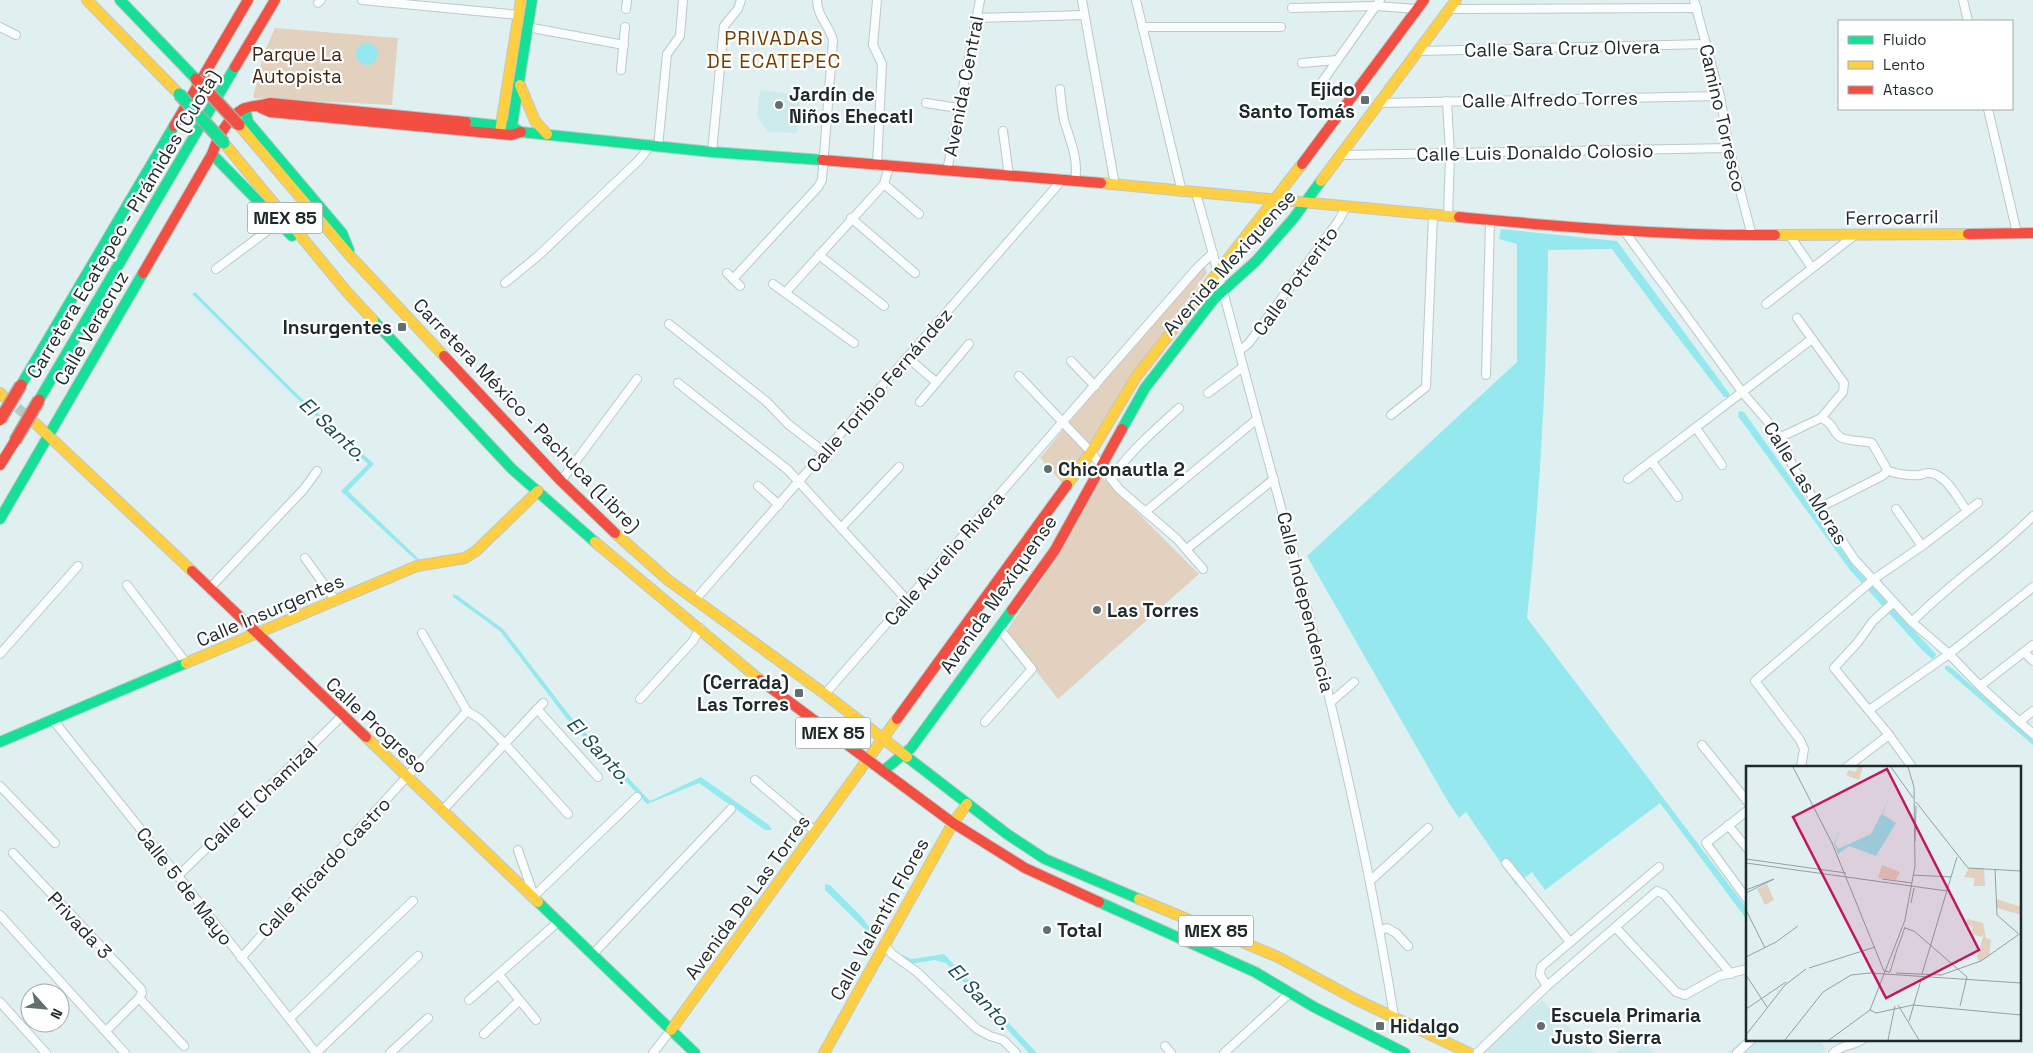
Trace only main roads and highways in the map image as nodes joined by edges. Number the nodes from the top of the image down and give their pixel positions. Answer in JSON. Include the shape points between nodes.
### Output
{"nodes":[{"id":1,"x":87,"y":0,"type":"edge"},
{"id":2,"x":120,"y":0,"type":"edge"},
{"id":3,"x":248,"y":0,"type":"edge"},
{"id":4,"x":275,"y":0,"type":"edge"},
{"id":5,"x":521,"y":0,"type":"edge"},
{"id":6,"x":532,"y":0,"type":"edge"},
{"id":7,"x":1453,"y":4,"type":"edge"},
{"id":8,"x":1420,"y":5,"type":"edge"},
{"id":9,"x":519,"y":83,"type":"junction"},
{"id":10,"x":245,"y":108,"type":"junction"},
{"id":11,"x":509,"y":131,"type":"junction"},
{"id":12,"x":548,"y":134,"type":"junction"},
{"id":13,"x":212,"y":154,"type":"junction"},
{"id":14,"x":1275,"y":199,"type":"junction"},
{"id":15,"x":1305,"y":204,"type":"junction"},
{"id":16,"x":2033,"y":233,"type":"edge"},
{"id":17,"x":352,"y":258,"type":"junction"},
{"id":18,"x":347,"y":292,"type":"junction"},
{"id":19,"x":0,"y":420,"type":"edge"},
{"id":20,"x":35,"y":424,"type":"tunnel mouth"},
{"id":21,"x":49,"y":435,"type":"junction"},
{"id":22,"x":0,"y":465,"type":"edge"},
{"id":23,"x":538,"y":491,"type":"junction"},
{"id":24,"x":0,"y":519,"type":"edge"},
{"id":25,"x":257,"y":635,"type":"junction"},
{"id":26,"x":883,"y":740,"type":"junction"},
{"id":27,"x":0,"y":742,"type":"edge"},
{"id":28,"x":902,"y":755,"type":"junction"},
{"id":29,"x":868,"y":760,"type":"junction"},
{"id":30,"x":882,"y":771,"type":"junction"},
{"id":31,"x":968,"y":804,"type":"junction"},
{"id":32,"x":953,"y":823,"type":"junction"},
{"id":33,"x":671,"y":1030,"type":"junction"},
{"id":34,"x":695,"y":1053,"type":"edge"},
{"id":35,"x":824,"y":1053,"type":"edge"},
{"id":36,"x":1405,"y":1053,"type":"edge"},
{"id":37,"x":1469,"y":1053,"type":"edge"}],
"edges":[{"from":1,"to":18,"type":"main road","name":"Carretera México - Pachuca (Libre)","number":"MEX 85","bridge":true,"via":[[224,143]]},
{"from":2,"to":17,"type":"main road","name":"Carretera México - Pachuca (Libre)","number":"MEX 85","bridge":true,"via":[[239,125]]},
{"from":3,"to":19,"type":"main road","name":"Carretera Ecatepec - Pirámides (Cuota)","bridge":true},
{"from":4,"to":22,"type":"main road","name":"Carretera Ecatepec - Pirámides (Cuota)","bridge":true},
{"from":5,"to":11,"type":"main road"},
{"from":6,"to":9,"type":"main road"},
{"from":7,"to":15,"type":"main road","name":"Avenida Mexiquense"},
{"from":8,"to":14,"type":"main road","name":"Avenida Mexiquense"},
{"from":9,"to":11,"type":"main road"},
{"from":9,"to":12,"type":"main road","via":[[535,121]]},
{"from":10,"to":11,"type":"main road","name":"Ferrocarril","via":[[261,108],[270,104]]},
{"from":10,"to":13,"type":"main road","name":"Calle Veracruz","via":[[215,143]]},
{"from":10,"to":17,"type":"main road","via":[[248,122],[254,130],[342,233]]},
{"from":11,"to":12,"type":"main road","name":"Ferrocarril"},
{"from":12,"to":14,"type":"main road","name":"Ferrocarril","via":[[654,147]]},
{"from":13,"to":18,"type":"main road","via":[[329,278]]},
{"from":13,"to":21,"type":"main road","name":"Calle Veracruz"},
{"from":14,"to":15,"type":"main road","name":"Ferrocarril"},
{"from":14,"to":26,"type":"main road","name":"Avenida Mexiquense","via":[[1136,376],[1091,452]]},
{"from":15,"to":16,"type":"main road","name":"Ferrocarril","via":[[1625,232],[1752,236]]},
{"from":15,"to":28,"type":"main road","name":"Avenida Mexiquense","via":[[1256,261],[1222,290],[1145,388],[1055,550],[911,748]]},
{"from":17,"to":26,"type":"main road","name":"Carretera México - Pachuca (Libre)","number":"MEX 85","via":[[609,528],[668,580]]},
{"from":18,"to":23,"type":"main road","name":"Carretera México - Pachuca (Libre)","number":"MEX 85","via":[[512,469]]},
{"from":20,"to":21,"type":"main road","name":"Calle Progreso"},
{"from":21,"to":24,"type":"main road","name":"Calle Veracruz"},
{"from":21,"to":25,"type":"main road","name":"Calle Progreso"},
{"from":23,"to":25,"type":"main road","name":"Calle Insurgentes","via":[[465,558],[417,566]]},
{"from":23,"to":29,"type":"main road","name":"Carretera México - Pachuca (Libre)","number":"MEX 85","via":[[768,686]]},
{"from":25,"to":27,"type":"main road","name":"Calle Insurgentes"},
{"from":25,"to":33,"type":"main road","name":"Calle Progreso"},
{"from":26,"to":28,"type":"main road","name":"Carretera México - Pachuca (Libre)","number":"MEX 85"},
{"from":26,"to":29,"type":"main road","name":"Avenida Mexiquense"},
{"from":28,"to":30,"type":"main road","name":"Avenida Mexiquense"},
{"from":28,"to":31,"type":"main road","name":"Carretera México - Pachuca (Libre)","number":"MEX 85"},
{"from":29,"to":30,"type":"main road","name":"Carretera México - Pachuca (Libre)","number":"MEX 85"},
{"from":29,"to":33,"type":"main road","name":"Avenida De Las Torres"},
{"from":30,"to":32,"type":"main road","name":"Carretera México - Pachuca (Libre)","number":"MEX 85"},
{"from":31,"to":32,"type":"main road","name":"Calle Valentín Flores"},
{"from":31,"to":37,"type":"main road","name":"Carretera México - Pachuca (Libre)","number":"MEX 85","via":[[1045,859],[1278,957]]},
{"from":32,"to":35,"type":"main road","name":"Calle Valentín Flores"},
{"from":32,"to":36,"type":"main road","name":"Carretera México - Pachuca (Libre)","number":"MEX 85","via":[[1025,868],[1255,972],[1314,1007]]},
{"from":33,"to":34,"type":"main road","name":"Calle Progreso"}]}
